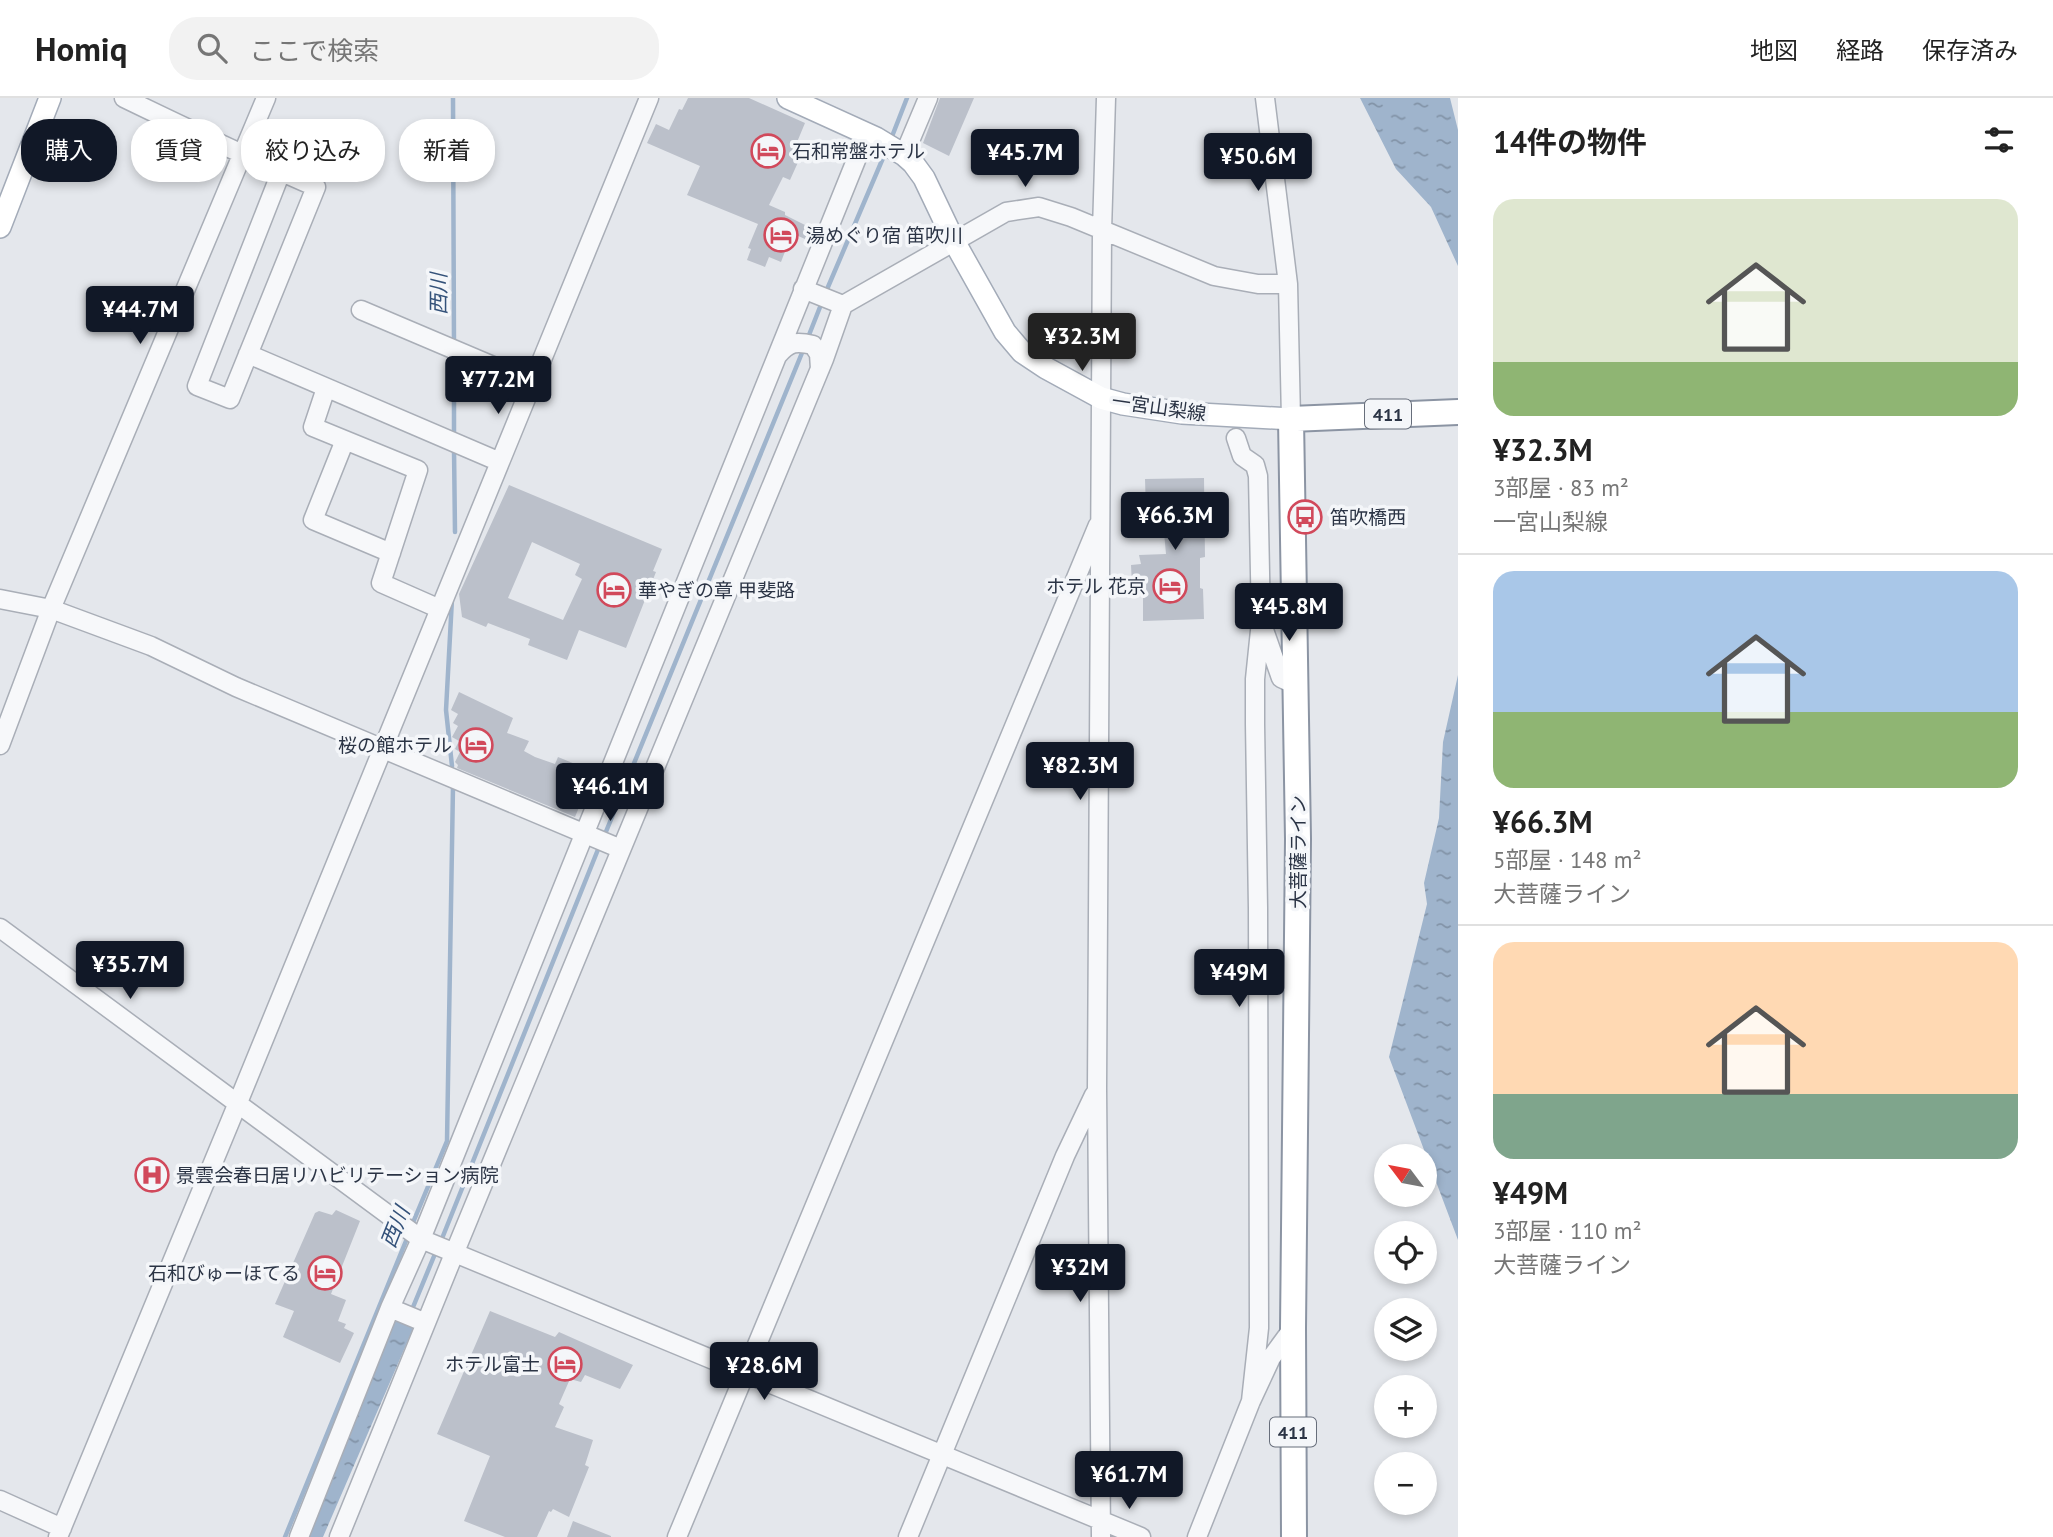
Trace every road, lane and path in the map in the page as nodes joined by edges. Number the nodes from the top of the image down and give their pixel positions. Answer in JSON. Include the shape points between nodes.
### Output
{"nodes":[{"id":1,"x":50,"y":98,"type":"edge"},
{"id":2,"x":124,"y":98,"type":"edge"},
{"id":3,"x":266,"y":98,"type":"edge"},
{"id":4,"x":649,"y":98,"type":"edge"},
{"id":5,"x":788,"y":98,"type":"edge"},
{"id":6,"x":928,"y":98,"type":"edge"},
{"id":7,"x":1106,"y":98,"type":"edge"},
{"id":8,"x":1265,"y":98,"type":"edge"},
{"id":9,"x":257,"y":119,"type":"edge"},
{"id":10,"x":885,"y":143,"type":"junction"},
{"id":11,"x":241,"y":155,"type":"edge"},
{"id":12,"x":241,"y":157,"type":"edge"},
{"id":13,"x":277,"y":182,"type":"edge"},
{"id":14,"x":304,"y":182,"type":"edge"},
{"id":15,"x":0,"y":227,"type":"edge"},
{"id":16,"x":1102,"y":231,"type":"junction"},
{"id":17,"x":955,"y":243,"type":"junction"},
{"id":18,"x":1288,"y":284,"type":"junction"},
{"id":19,"x":823,"y":297,"type":"junction"},
{"id":20,"x":361,"y":310,"type":"dead end"},
{"id":21,"x":248,"y":354,"type":"junction"},
{"id":22,"x":776,"y":358,"type":"junction"},
{"id":23,"x":820,"y":369,"type":"junction"},
{"id":24,"x":533,"y":383,"type":"junction"},
{"id":25,"x":326,"y":388,"type":"junction"},
{"id":26,"x":1101,"y":398,"type":"junction"},
{"id":27,"x":1458,"y":412,"type":"edge"},
{"id":28,"x":1291,"y":419,"type":"junction"},
{"id":29,"x":1236,"y":438,"type":"dead end"},
{"id":30,"x":345,"y":440,"type":"junction"},
{"id":31,"x":500,"y":462,"type":"junction"},
{"id":32,"x":1102,"y":515,"type":"junction"},
{"id":33,"x":391,"y":553,"type":"junction"},
{"id":34,"x":0,"y":599,"type":"edge"},
{"id":35,"x":51,"y":609,"type":"junction"},
{"id":36,"x":440,"y":609,"type":"junction"},
{"id":37,"x":1261,"y":621,"type":"junction"},
{"id":38,"x":1296,"y":685,"type":"junction"},
{"id":39,"x":0,"y":746,"type":"edge"},
{"id":40,"x":383,"y":748,"type":"junction"},
{"id":41,"x":584,"y":832,"type":"junction"},
{"id":42,"x":621,"y":849,"type":"junction"},
{"id":43,"x":0,"y":928,"type":"edge"},
{"id":44,"x":1097,"y":1088,"type":"junction"},
{"id":45,"x":237,"y":1105,"type":"junction"},
{"id":46,"x":421,"y":1238,"type":"junction"},
{"id":47,"x":450,"y":1251,"type":"junction"},
{"id":48,"x":394,"y":1309,"type":"junction"},
{"id":49,"x":422,"y":1321,"type":"junction"},
{"id":50,"x":1293,"y":1328,"type":"junction"},
{"id":51,"x":746,"y":1374,"type":"junction"},
{"id":52,"x":1251,"y":1401,"type":"junction"},
{"id":53,"x":941,"y":1454,"type":"junction"},
{"id":54,"x":0,"y":1500,"type":"edge"},
{"id":55,"x":1101,"y":1528,"type":"edge"},
{"id":56,"x":60,"y":1532,"type":"edge"},
{"id":57,"x":299,"y":1537,"type":"edge"},
{"id":58,"x":340,"y":1537,"type":"edge"},
{"id":59,"x":677,"y":1537,"type":"edge"},
{"id":60,"x":908,"y":1537,"type":"edge"},
{"id":61,"x":1141,"y":1537,"type":"edge"},
{"id":62,"x":1197,"y":1537,"type":"edge"},
{"id":63,"x":1294,"y":1537,"type":"edge"}],
"edges":[{"from":1,"to":15,"type":"main road"},
{"from":2,"to":11,"type":"street"},
{"from":3,"to":9,"type":"street"},
{"from":4,"to":24,"type":"street"},
{"from":5,"to":10,"type":"main road","name":"一宮山梨線"},
{"from":6,"to":10,"type":"street"},
{"from":7,"to":16,"type":"street"},
{"from":8,"to":18,"type":"street"},
{"from":10,"to":17,"type":"main road","name":"一宮山梨線","via":[[924,178]]},
{"from":10,"to":19,"type":"street"},
{"from":12,"to":35,"type":"street"},
{"from":13,"to":21,"type":"street","via":[[197,386],[230,399]]},
{"from":14,"to":21,"type":"street","via":[[316,187]]},
{"from":16,"to":17,"type":"street","via":[[1039,207],[1006,212]]},
{"from":16,"to":18,"type":"street","via":[[1214,276]]},
{"from":16,"to":26,"type":"street"},
{"from":17,"to":19,"type":"street"},
{"from":17,"to":26,"type":"main road","name":"一宮山梨線","via":[[1012,342],[1046,368]]},
{"from":18,"to":28,"type":"street"},
{"from":19,"to":22,"type":"street"},
{"from":19,"to":23,"type":"street"},
{"from":20,"to":24,"type":"street"},
{"from":21,"to":25,"type":"street"},
{"from":22,"to":23,"type":"street","via":[[787,345],[813,345]]},
{"from":22,"to":41,"type":"street"},
{"from":23,"to":42,"type":"street"},
{"from":24,"to":31,"type":"street"},
{"from":25,"to":30,"type":"street","via":[[313,427]]},
{"from":25,"to":31,"type":"street"},
{"from":26,"to":28,"type":"main road","name":"一宮山梨線","via":[[1182,413]]},
{"from":26,"to":32,"type":"street"},
{"from":27,"to":28,"type":"highway","number":"411"},
{"from":28,"to":38,"type":"highway","name":"大菩薩ライン","number":"411"},
{"from":29,"to":37,"type":"street","via":[[1241,456],[1255,465],[1258,476]]},
{"from":30,"to":33,"type":"street","via":[[418,470]]},
{"from":30,"to":33,"type":"street","via":[[313,520]]},
{"from":31,"to":36,"type":"street"},
{"from":32,"to":44,"type":"street"},
{"from":32,"to":51,"type":"street"},
{"from":33,"to":36,"type":"street","via":[[381,583]]},
{"from":34,"to":35,"type":"street"},
{"from":35,"to":39,"type":"street"},
{"from":35,"to":40,"type":"street","via":[[151,646]]},
{"from":36,"to":40,"type":"street"},
{"from":37,"to":38,"type":"street","via":[[1281,678]]},
{"from":37,"to":52,"type":"street","via":[[1255,679],[1259,1328]]},
{"from":38,"to":50,"type":"highway","name":"大菩薩ライン","number":"411","via":[[1298,1020]]},
{"from":40,"to":41,"type":"street"},
{"from":40,"to":45,"type":"street"},
{"from":41,"to":42,"type":"street"},
{"from":41,"to":46,"type":"street"},
{"from":42,"to":47,"type":"street"},
{"from":43,"to":45,"type":"street"},
{"from":44,"to":53,"type":"street"},
{"from":44,"to":55,"type":"street"},
{"from":45,"to":46,"type":"street"},
{"from":45,"to":56,"type":"street"},
{"from":46,"to":47,"type":"street"},
{"from":46,"to":48,"type":"street"},
{"from":47,"to":49,"type":"street"},
{"from":47,"to":51,"type":"street"},
{"from":48,"to":49,"type":"street"},
{"from":48,"to":57,"type":"street"},
{"from":49,"to":58,"type":"street"},
{"from":50,"to":52,"type":"street","via":[[1271,1358]]},
{"from":50,"to":63,"type":"highway","name":"大菩薩ライン","number":"411"},
{"from":51,"to":53,"type":"street"},
{"from":51,"to":59,"type":"street"},
{"from":52,"to":62,"type":"street"},
{"from":53,"to":55,"type":"street"},
{"from":53,"to":60,"type":"street"},
{"from":54,"to":56,"type":"street"},
{"from":55,"to":61,"type":"street"}]}
